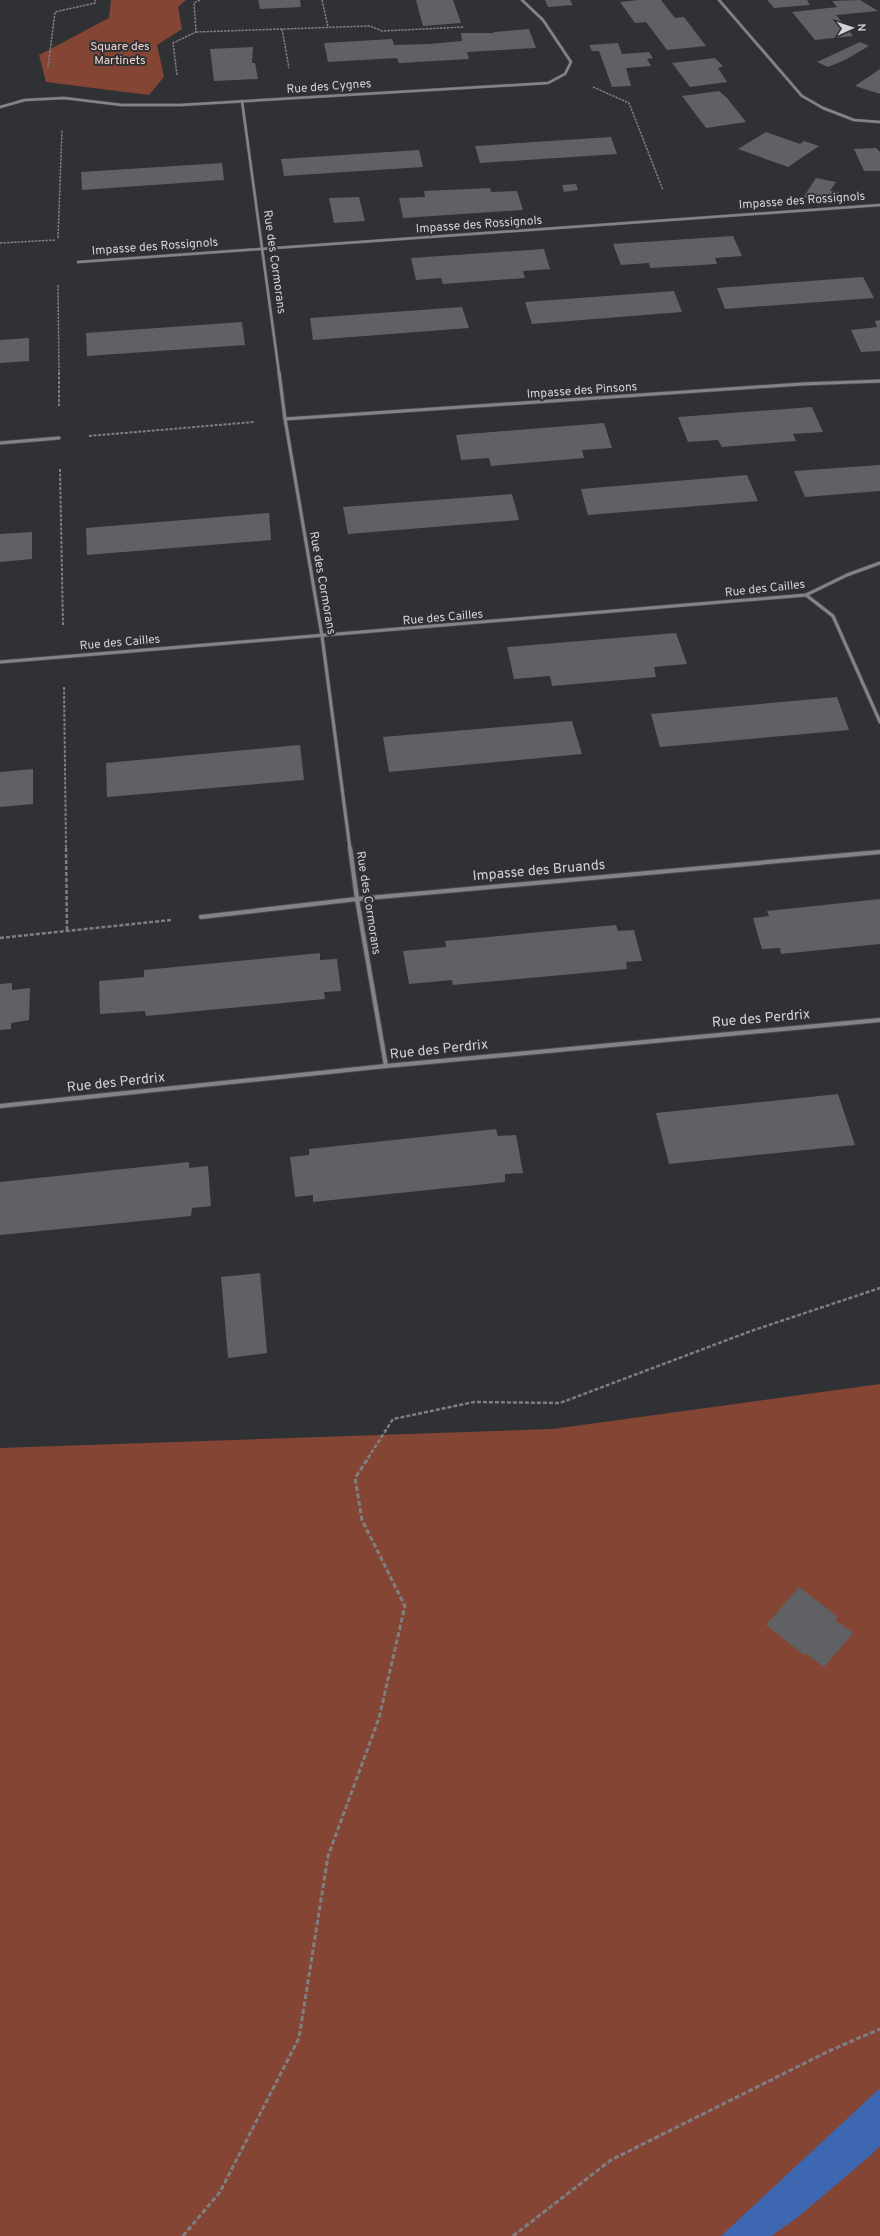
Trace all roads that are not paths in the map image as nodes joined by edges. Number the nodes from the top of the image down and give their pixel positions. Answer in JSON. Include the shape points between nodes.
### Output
{"nodes":[{"id":1,"x":522,"y":0,"type":"edge"},
{"id":2,"x":719,"y":0,"type":"edge"},
{"id":3,"x":242,"y":101,"type":"junction"},
{"id":4,"x":0,"y":107,"type":"edge"},
{"id":5,"x":880,"y":122,"type":"edge"},
{"id":6,"x":880,"y":205,"type":"edge"},
{"id":7,"x":264,"y":249,"type":"junction"},
{"id":8,"x":78,"y":262,"type":"dead end"},
{"id":9,"x":880,"y":381,"type":"edge"},
{"id":10,"x":285,"y":419,"type":"junction"},
{"id":11,"x":59,"y":438,"type":"road end"},
{"id":12,"x":0,"y":443,"type":"edge"},
{"id":13,"x":880,"y":563,"type":"edge"},
{"id":14,"x":806,"y":595,"type":"junction"},
{"id":15,"x":322,"y":636,"type":"junction"},
{"id":16,"x":0,"y":662,"type":"edge"},
{"id":17,"x":880,"y":722,"type":"edge"},
{"id":18,"x":880,"y":852,"type":"edge"},
{"id":19,"x":357,"y":899,"type":"junction"},
{"id":20,"x":201,"y":917,"type":"road end"},
{"id":21,"x":880,"y":1020,"type":"edge"},
{"id":22,"x":386,"y":1066,"type":"junction"},
{"id":23,"x":0,"y":1106,"type":"edge"}],
"edges":[{"from":1,"to":3,"type":"street","name":"Rue des Cygnes","via":[[543,20],[571,62],[565,74],[548,83]]},
{"from":2,"to":5,"type":"street","via":[[802,96],[823,108],[854,120]]},
{"from":3,"to":4,"type":"street","name":"Rue des Cygnes","via":[[122,105],[64,98],[25,100]]},
{"from":3,"to":7,"type":"street","name":"Rue des Cormorans"},
{"from":6,"to":7,"type":"street","name":"Impasse des Rossignols"},
{"from":7,"to":8,"type":"street","name":"Impasse des Rossignols"},
{"from":7,"to":10,"type":"street","name":"Rue des Cormorans"},
{"from":9,"to":10,"type":"street","name":"Impasse des Pinsons"},
{"from":10,"to":15,"type":"street","name":"Rue des Cormorans"},
{"from":11,"to":12,"type":"street"},
{"from":13,"to":14,"type":"street","name":"Rue des Cailles","via":[[847,574]]},
{"from":14,"to":15,"type":"street","name":"Rue des Cailles"},
{"from":14,"to":17,"type":"street","via":[[833,616]]},
{"from":15,"to":16,"type":"street","name":"Rue des Cailles"},
{"from":15,"to":19,"type":"street","name":"Rue des Cormorans"},
{"from":18,"to":19,"type":"street","name":"Impasse des Bruands"},
{"from":19,"to":20,"type":"street","name":"Impasse des Bruands"},
{"from":19,"to":22,"type":"street","name":"Rue des Cormorans"},
{"from":21,"to":22,"type":"street","name":"Rue des Perdrix"},
{"from":22,"to":23,"type":"street","name":"Rue des Perdrix"}]}
